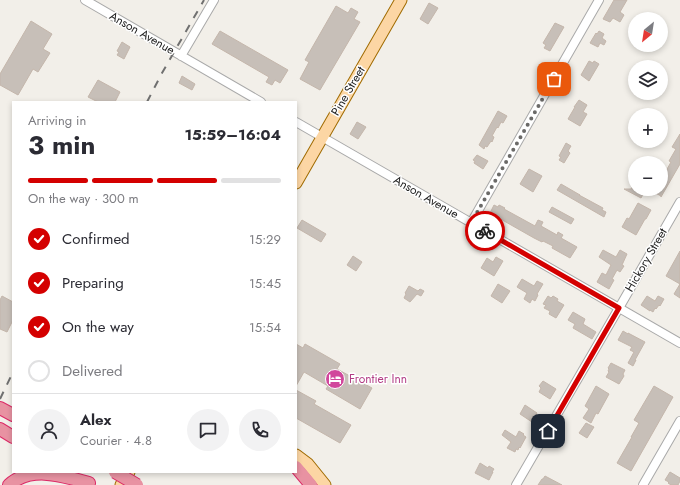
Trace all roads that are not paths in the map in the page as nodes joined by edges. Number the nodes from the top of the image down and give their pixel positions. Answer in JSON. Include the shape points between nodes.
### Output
{"nodes":[{"id":1,"x":85,"y":0,"type":"edge"},
{"id":2,"x":214,"y":0,"type":"edge"},
{"id":3,"x":401,"y":0,"type":"edge"},
{"id":4,"x":599,"y":0,"type":"edge"},
{"id":5,"x":182,"y":56,"type":"junction"},
{"id":6,"x":259,"y":101,"type":"edge"},
{"id":7,"x":297,"y":123,"type":"edge"},
{"id":8,"x":322,"y":137,"type":"junction"},
{"id":9,"x":297,"y":181,"type":"edge"},
{"id":10,"x":680,"y":202,"type":"edge"},
{"id":11,"x":471,"y":223,"type":"junction"},
{"id":12,"x":619,"y":308,"type":"junction"},
{"id":13,"x":680,"y":343,"type":"edge"},
{"id":14,"x":0,"y":408,"type":"edge"},
{"id":15,"x":12,"y":414,"type":"edge"},
{"id":16,"x":680,"y":421,"type":"edge"},
{"id":17,"x":297,"y":456,"type":"edge"},
{"id":18,"x":297,"y":468,"type":"edge"},
{"id":19,"x":73,"y":473,"type":"edge"},
{"id":20,"x":117,"y":473,"type":"edge"},
{"id":21,"x":128,"y":473,"type":"edge"},
{"id":22,"x":91,"y":484,"type":"edge"},
{"id":23,"x":9,"y":485,"type":"edge"},
{"id":24,"x":121,"y":485,"type":"edge"},
{"id":25,"x":137,"y":485,"type":"edge"},
{"id":26,"x":312,"y":485,"type":"edge"},
{"id":27,"x":325,"y":485,"type":"edge"},
{"id":28,"x":516,"y":485,"type":"edge"},
{"id":29,"x":643,"y":485,"type":"edge"}],
"edges":[{"from":1,"to":5,"type":"street","name":"Anson Avenue"},
{"from":2,"to":5,"type":"street"},
{"from":3,"to":8,"type":"main road","name":"Pine Street"},
{"from":4,"to":11,"type":"street"},
{"from":5,"to":6,"type":"street","name":"Anson Avenue"},
{"from":7,"to":8,"type":"street","name":"Anson Avenue"},
{"from":8,"to":9,"type":"main road","name":"Pine Street"},
{"from":8,"to":11,"type":"street","name":"Anson Avenue"},
{"from":10,"to":12,"type":"street","name":"Hickory Street"},
{"from":11,"to":12,"type":"street","name":"Anson Avenue"},
{"from":12,"to":13,"type":"street","name":"Anson Avenue"},
{"from":12,"to":28,"type":"street","name":"Hickory Street"},
{"from":14,"to":15,"type":"highway"},
{"from":16,"to":29,"type":"street"},
{"from":17,"to":27,"type":"main road","via":[[308,464]]},
{"from":18,"to":26,"type":"highway"},
{"from":19,"to":22,"type":"highway"},
{"from":20,"to":25,"type":"highway","bridge":true},
{"from":21,"to":24,"type":"main road"},
{"from":22,"to":23,"type":"highway","via":[[61,475],[40,473],[24,476]]}]}
